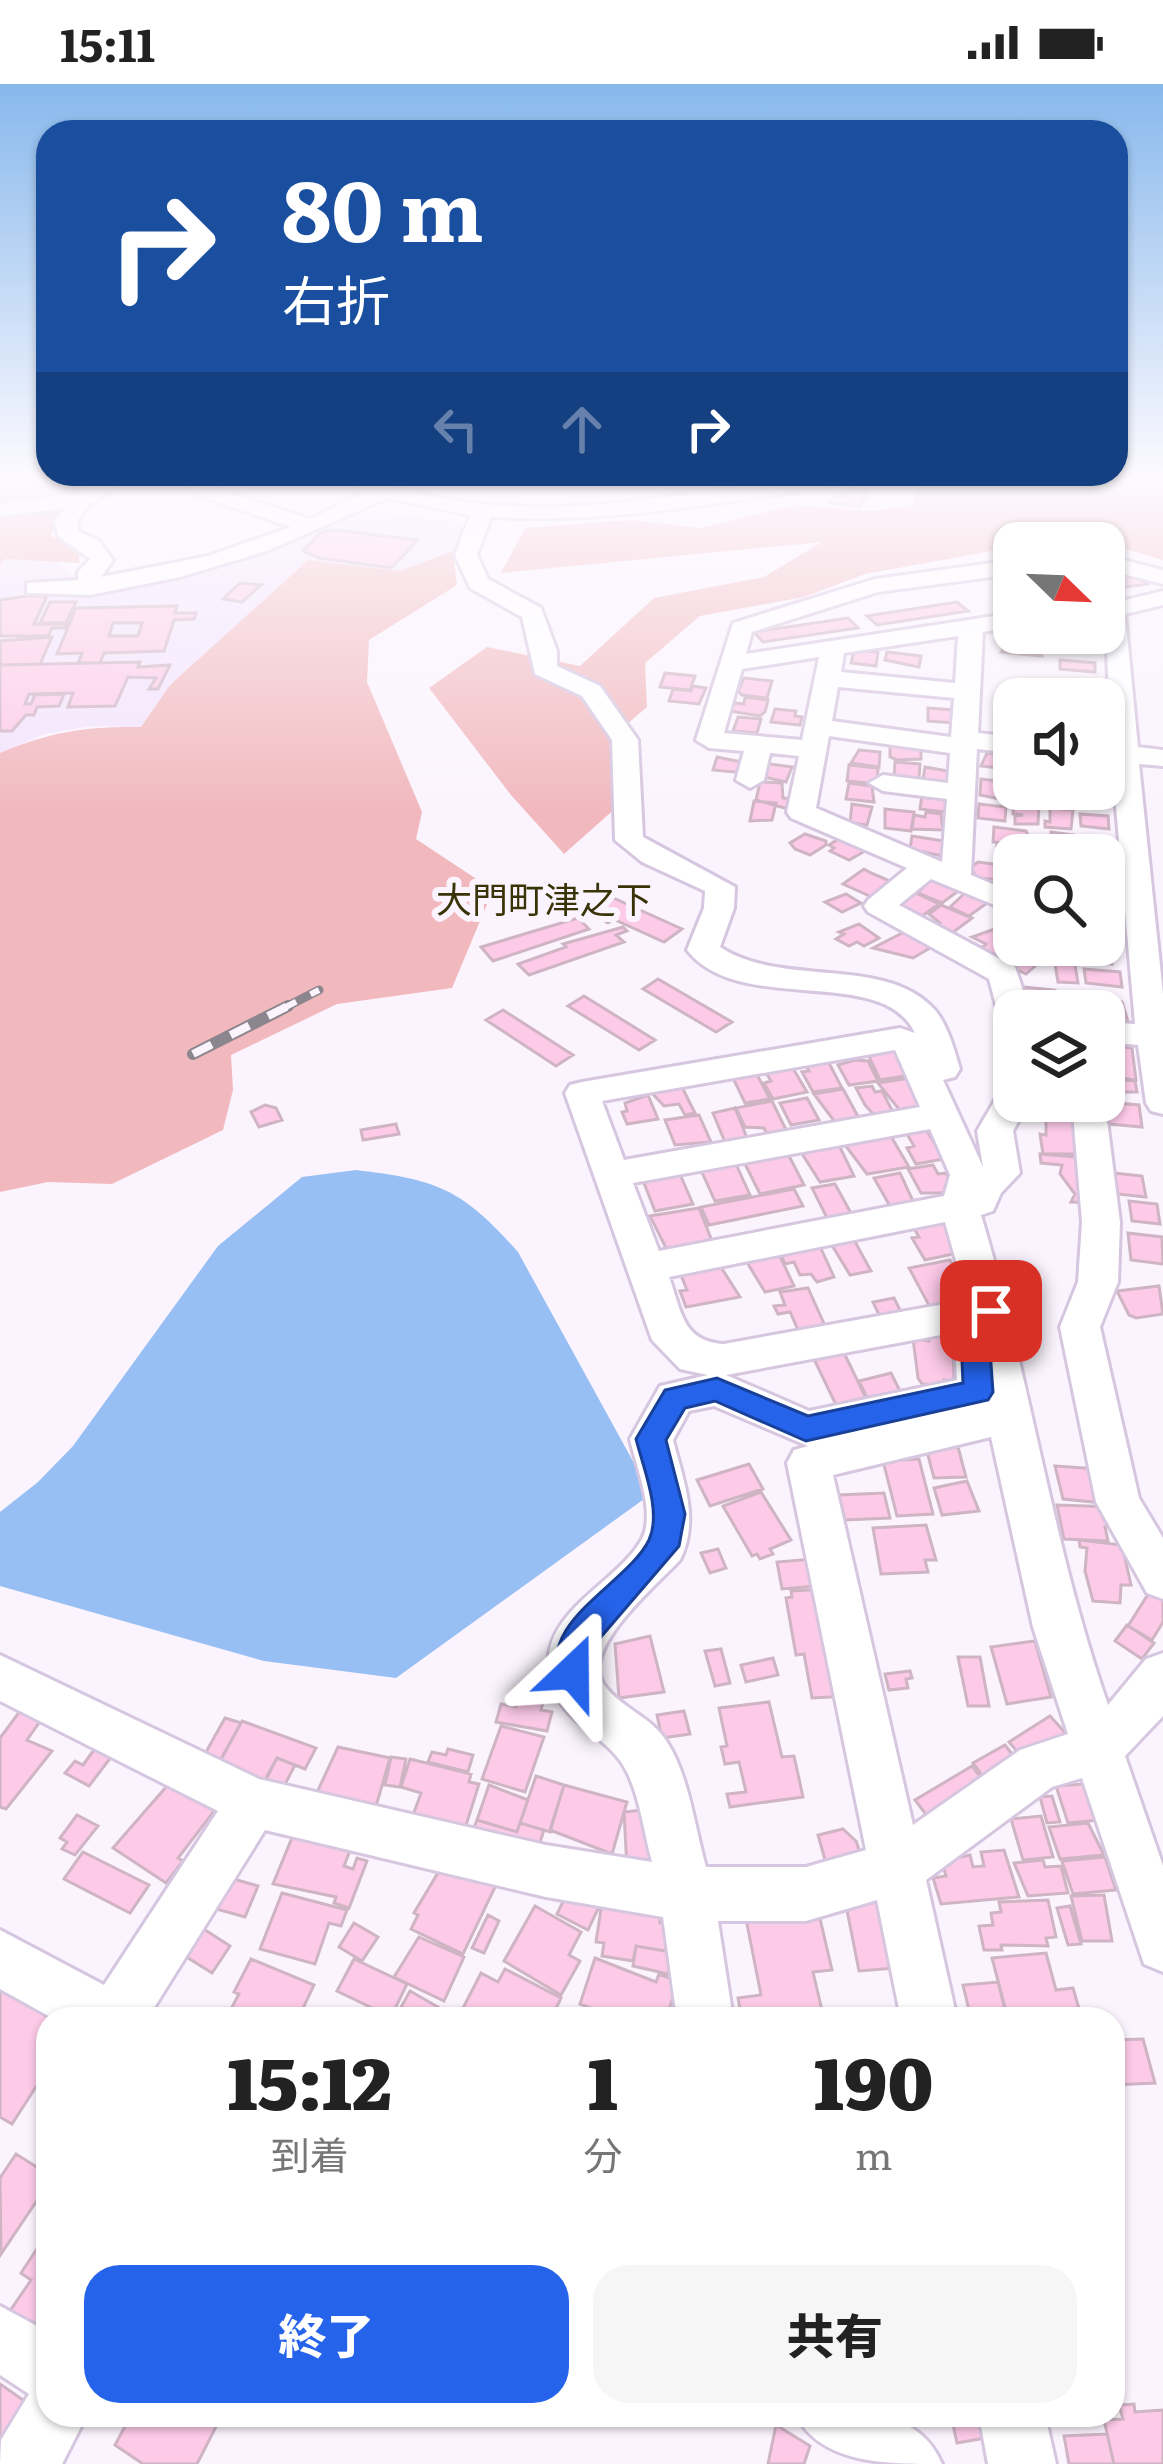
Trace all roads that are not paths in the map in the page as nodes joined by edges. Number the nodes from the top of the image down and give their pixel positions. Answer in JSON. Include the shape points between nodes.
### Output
{"nodes":[{"id":1,"x":491,"y":590,"type":"edge"},
{"id":2,"x":864,"y":590,"type":"edge"},
{"id":3,"x":1163,"y":598,"type":"edge"},
{"id":4,"x":1125,"y":604,"type":"edge"},
{"id":5,"x":993,"y":623,"type":"edge"},
{"id":6,"x":971,"y":626,"type":"junction"},
{"id":7,"x":833,"y":648,"type":"junction"},
{"id":8,"x":729,"y":664,"type":"junction"},
{"id":9,"x":827,"y":677,"type":"junction"},
{"id":10,"x":968,"y":692,"type":"junction"},
{"id":11,"x":815,"y":738,"type":"junction"},
{"id":12,"x":759,"y":744,"type":"junction"},
{"id":13,"x":965,"y":744,"type":"junction"},
{"id":14,"x":993,"y":745,"type":"edge"},
{"id":15,"x":1125,"y":754,"type":"edge"},
{"id":16,"x":1163,"y":758,"type":"edge"},
{"id":17,"x":750,"y":780,"type":"dead end"},
{"id":18,"x":883,"y":783,"type":"dead end"},
{"id":19,"x":962,"y":793,"type":"junction"},
{"id":20,"x":1123,"y":810,"type":"edge"},
{"id":21,"x":942,"y":873,"type":"junction"},
{"id":22,"x":993,"y":895,"type":"edge"},
{"id":23,"x":1149,"y":966,"type":"edge"},
{"id":24,"x":1008,"y":990,"type":"edge"},
{"id":25,"x":1125,"y":1034,"type":"edge"},
{"id":26,"x":1153,"y":1036,"type":"junction"},
{"id":27,"x":1163,"y":1103,"type":"edge"},
{"id":28,"x":942,"y":1115,"type":"junction"},
{"id":29,"x":1000,"y":1122,"type":"edge"},
{"id":30,"x":1091,"y":1122,"type":"edge"},
{"id":31,"x":614,"y":1174,"type":"junction"},
{"id":32,"x":972,"y":1197,"type":"junction"},
{"id":33,"x":644,"y":1268,"type":"junction"},
{"id":34,"x":982,"y":1313,"type":"junction"},
{"id":35,"x":1009,"y":1416,"type":"junction"},
{"id":36,"x":1163,"y":1579,"type":"edge"},
{"id":37,"x":1163,"y":1676,"type":"edge"},
{"id":38,"x":0,"y":1677,"type":"edge"},
{"id":39,"x":1098,"y":1749,"type":"junction"},
{"id":40,"x":253,"y":1802,"type":"junction"},
{"id":41,"x":898,"y":1868,"type":"junction"},
{"id":42,"x":687,"y":1894,"type":"junction"},
{"id":43,"x":1159,"y":1920,"type":"edge"},
{"id":44,"x":0,"y":1958,"type":"edge"},
{"id":45,"x":90,"y":2007,"type":"edge"},
{"id":46,"x":120,"y":2007,"type":"edge"},
{"id":47,"x":703,"y":2007,"type":"edge"},
{"id":48,"x":927,"y":2007,"type":"edge"},
{"id":49,"x":0,"y":2338,"type":"edge"},
{"id":50,"x":36,"y":2361,"type":"edge"},
{"id":51,"x":47,"y":2427,"type":"edge"},
{"id":52,"x":1014,"y":2427,"type":"edge"},
{"id":53,"x":25,"y":2464,"type":"edge"},
{"id":54,"x":1022,"y":2464,"type":"edge"}],
"edges":[{"from":1,"to":32,"type":"street","via":[[533,613],[544,669],[591,691],[626,740],[629,840],[720,887],[703,950],[722,968],[766,980],[907,1001],[934,1037]]},
{"from":2,"to":8,"type":"street","via":[[741,628]]},
{"from":3,"to":4,"type":"street"},
{"from":5,"to":6,"type":"street"},
{"from":6,"to":7,"type":"street"},
{"from":6,"to":10,"type":"street"},
{"from":7,"to":8,"type":"street"},
{"from":7,"to":9,"type":"street"},
{"from":8,"to":12,"type":"street","via":[[709,740]]},
{"from":9,"to":10,"type":"street"},
{"from":9,"to":11,"type":"street"},
{"from":10,"to":13,"type":"street"},
{"from":11,"to":12,"type":"street"},
{"from":11,"to":13,"type":"street"},
{"from":11,"to":21,"type":"street","via":[[801,812]]},
{"from":12,"to":17,"type":"street"},
{"from":13,"to":14,"type":"street"},
{"from":13,"to":19,"type":"street"},
{"from":15,"to":16,"type":"street"},
{"from":18,"to":19,"type":"street"},
{"from":19,"to":21,"type":"street"},
{"from":20,"to":23,"type":"street"},
{"from":21,"to":22,"type":"street"},
{"from":21,"to":24,"type":"street","via":[[879,906],[1004,974]]},
{"from":23,"to":26,"type":"street"},
{"from":25,"to":26,"type":"street"},
{"from":26,"to":27,"type":"street"},
{"from":28,"to":31,"type":"street"},
{"from":28,"to":31,"type":"street","via":[[900,1039],[582,1093]]},
{"from":28,"to":32,"type":"street"},
{"from":29,"to":32,"type":"street","via":[[1002,1173]]},
{"from":30,"to":36,"type":"street","via":[[1101,1222],[1098,1282],[1081,1327],[1118,1502]]},
{"from":31,"to":33,"type":"street"},
{"from":32,"to":33,"type":"street"},
{"from":32,"to":34,"type":"street"},
{"from":33,"to":34,"type":"street","via":[[671,1340],[694,1358],[724,1360]]},
{"from":34,"to":35,"type":"street"},
{"from":34,"to":42,"type":"street","via":[[978,1392],[806,1429],[717,1390],[675,1398],[651,1439],[669,1514],[664,1546],[578,1639],[573,1672],[587,1704],[649,1758]]},
{"from":35,"to":39,"type":"street","via":[[1057,1627]]},
{"from":35,"to":41,"type":"street","via":[[809,1463]]},
{"from":37,"to":39,"type":"street"},
{"from":38,"to":40,"type":"street"},
{"from":39,"to":41,"type":"street","via":[[1039,1767]]},
{"from":39,"to":43,"type":"street"},
{"from":40,"to":42,"type":"street","via":[[546,1871]]},
{"from":40,"to":46,"type":"street"},
{"from":41,"to":42,"type":"street","via":[[806,1894]]},
{"from":41,"to":48,"type":"street"},
{"from":42,"to":47,"type":"street"},
{"from":44,"to":45,"type":"street"},
{"from":49,"to":50,"type":"street"},
{"from":51,"to":53,"type":"street"},
{"from":52,"to":54,"type":"street"}]}
